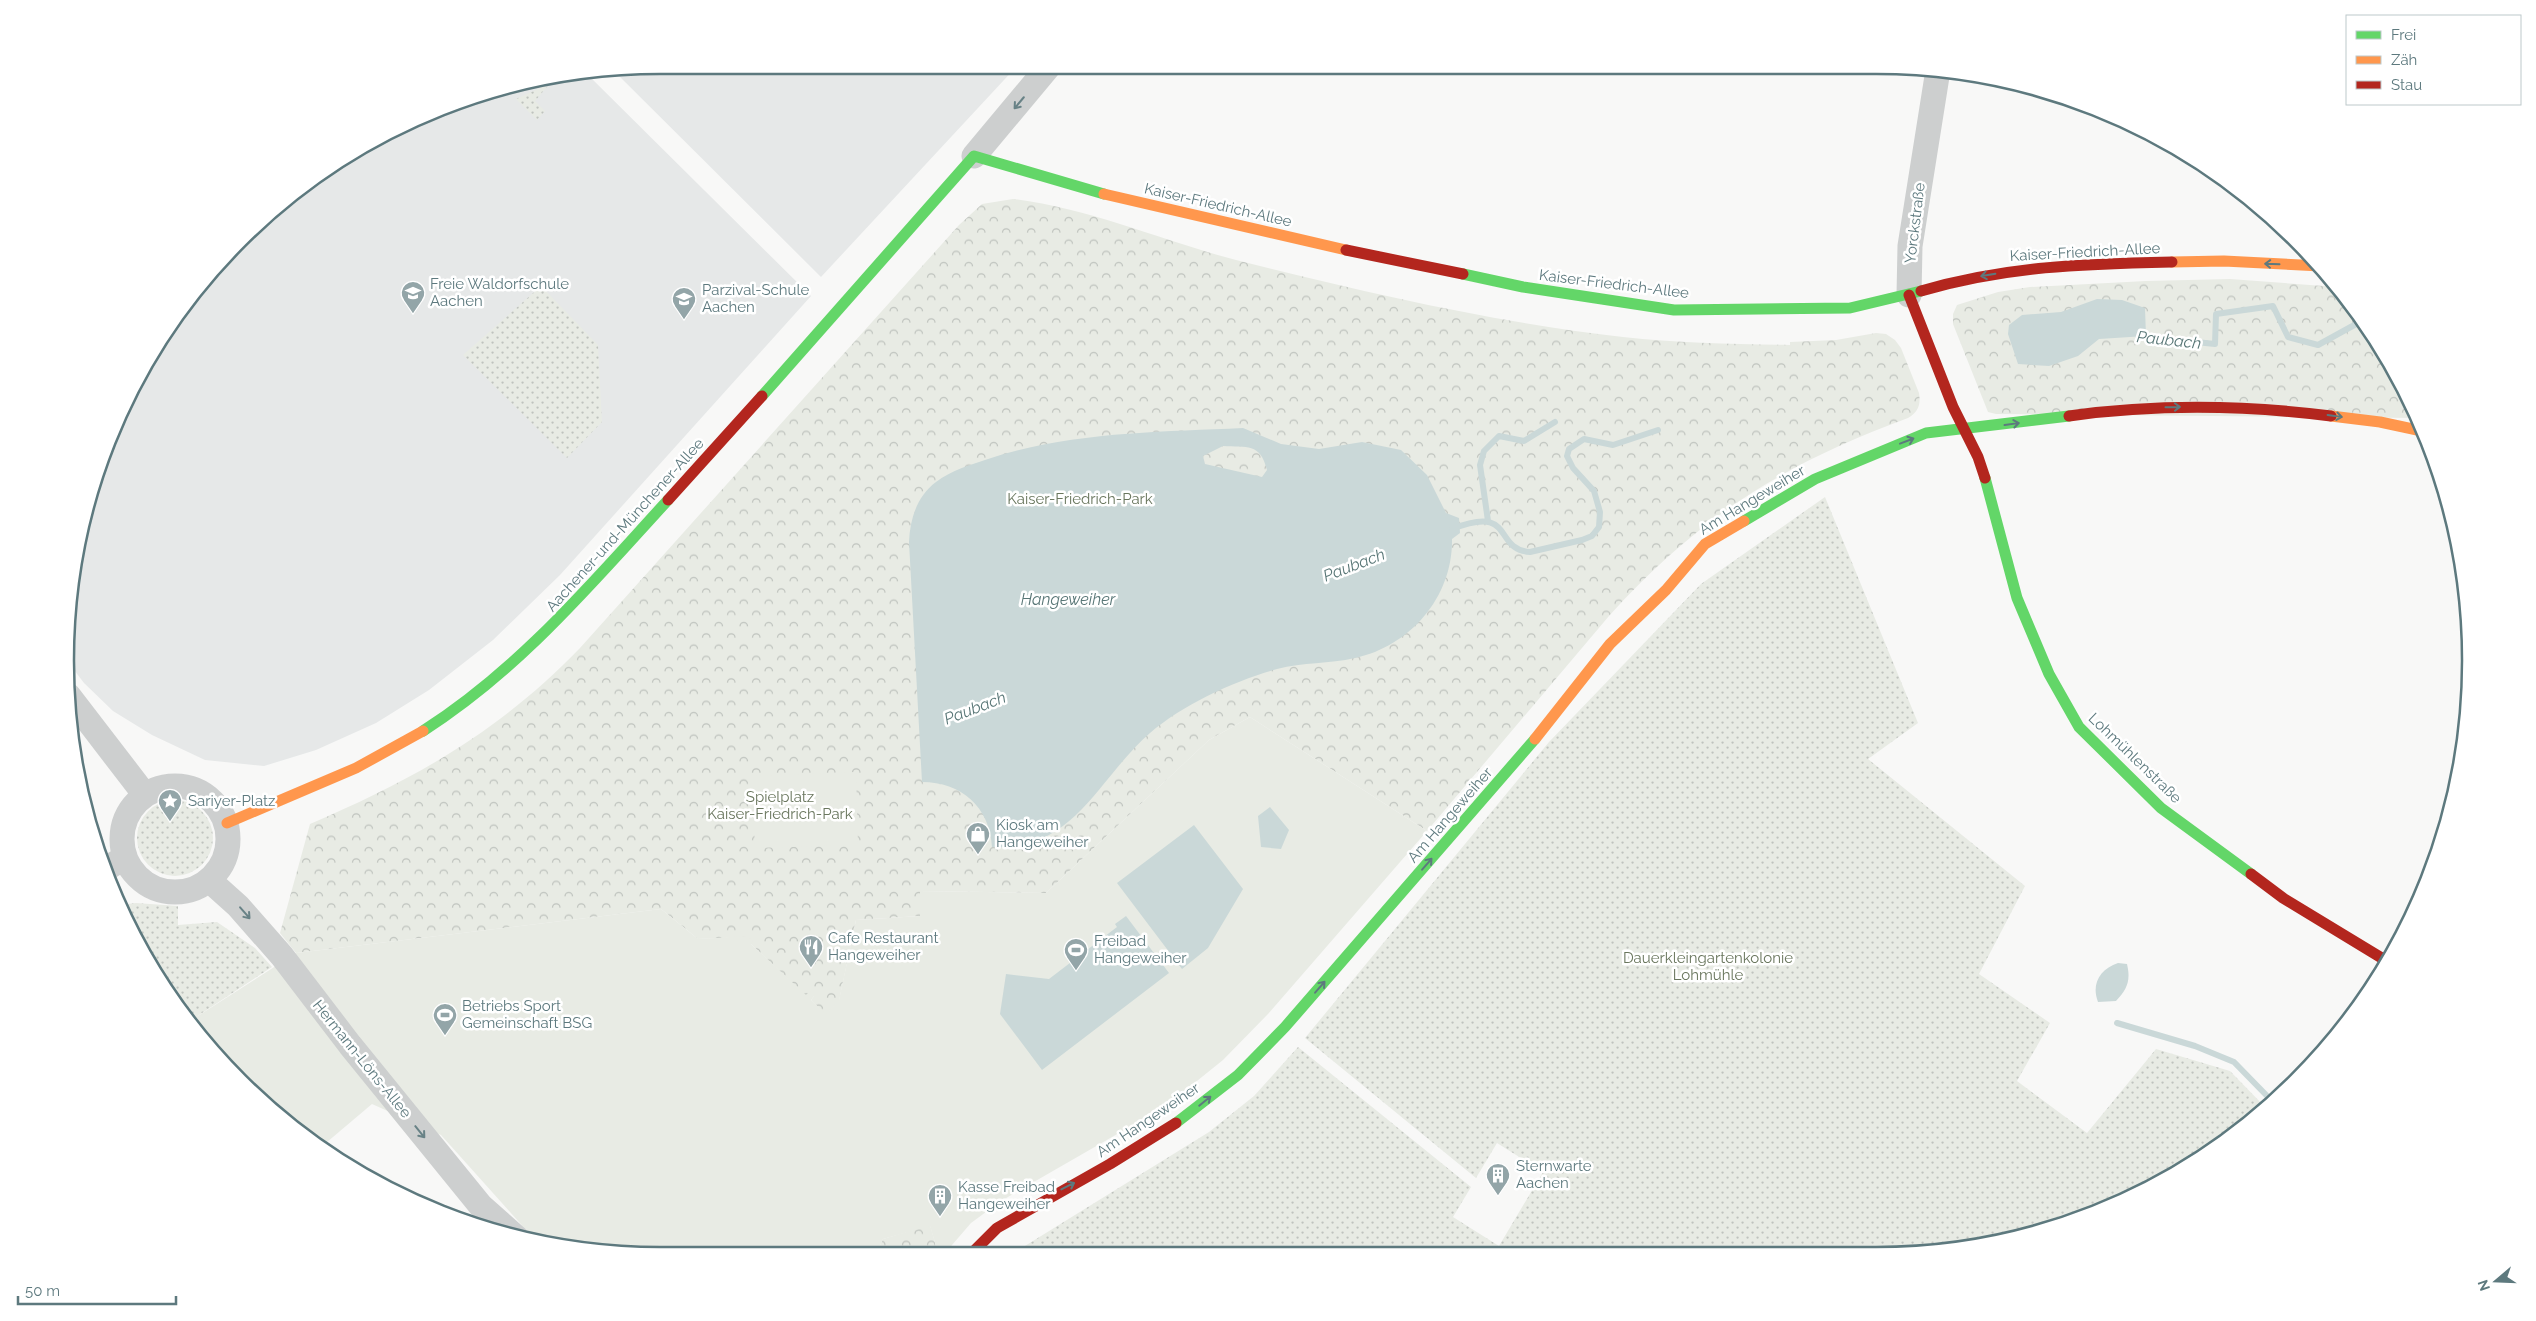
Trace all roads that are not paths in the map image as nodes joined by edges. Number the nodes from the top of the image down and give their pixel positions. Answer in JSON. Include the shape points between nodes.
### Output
{"nodes":[{"id":1,"x":1042,"y":74,"type":"edge"},
{"id":2,"x":1937,"y":77,"type":"edge"},
{"id":3,"x":974,"y":156,"type":"junction"},
{"id":4,"x":2309,"y":265,"type":"edge"},
{"id":5,"x":1909,"y":295,"type":"junction"},
{"id":6,"x":1963,"y":426,"type":"junction"},
{"id":7,"x":2415,"y":430,"type":"edge"},
{"id":8,"x":76,"y":705,"type":"edge"},
{"id":9,"x":145,"y":795,"type":"junction"},
{"id":10,"x":227,"y":823,"type":"junction"},
{"id":11,"x":116,"y":863,"type":"edge"},
{"id":12,"x":209,"y":880,"type":"junction"},
{"id":13,"x":2381,"y":958,"type":"edge"},
{"id":14,"x":503,"y":1225,"type":"edge"},
{"id":15,"x":978,"y":1247,"type":"edge"}],
"edges":[{"from":1,"to":3,"type":"street","one_way":true},
{"from":2,"to":5,"type":"street","name":"Yorckstraße","via":[[1910,246]]},
{"from":3,"to":5,"type":"street","name":"Kaiser-Friedrich-Allee","via":[[1106,194],[1310,242],[1584,298],[1674,310],[1815,310],[1850,308]]},
{"from":3,"to":10,"type":"street","name":"Aachener-und-Münchener-Allee","via":[[564,616],[507,669],[452,711],[390,751],[328,782]]},
{"from":4,"to":5,"type":"street","name":"Kaiser-Friedrich-Allee","one_way":true,"via":[[2224,262],[2031,268],[1967,278]]},
{"from":5,"to":6,"type":"street","name":"Yorckstraße"},
{"from":6,"to":7,"type":"street","one_way":true,"via":[[2174,407],[2287,410]]},
{"from":6,"to":13,"type":"street","name":"Lohmühlenstraße","via":[[1978,456],[1989,490],[2017,598],[2048,674],[2079,727],[2162,808],[2283,898]]},
{"from":15,"to":6,"type":"street","name":"Am Hangeweiher","one_way":true,"via":[[998,1228],[1186,1117],[1238,1075],[1285,1027],[1418,876],[1541,732],[1610,644],[1666,590],[1705,544],[1815,479],[1926,433]]},
{"from":8,"to":9,"type":"street"},
{"from":9,"to":10,"type":"street","via":[[165,787],[187,787],[204,794],[217,806]]},
{"from":9,"to":11,"type":"street","via":[[132,808],[124,823]]},
{"from":10,"to":12,"type":"street","via":[[226,855]]},
{"from":11,"to":12,"type":"street","via":[[134,872],[148,885],[166,891],[193,889]]},
{"from":12,"to":14,"type":"street","name":"Hermann-Löns-Allee","one_way":true,"via":[[238,906],[282,956],[480,1205]]}]}
